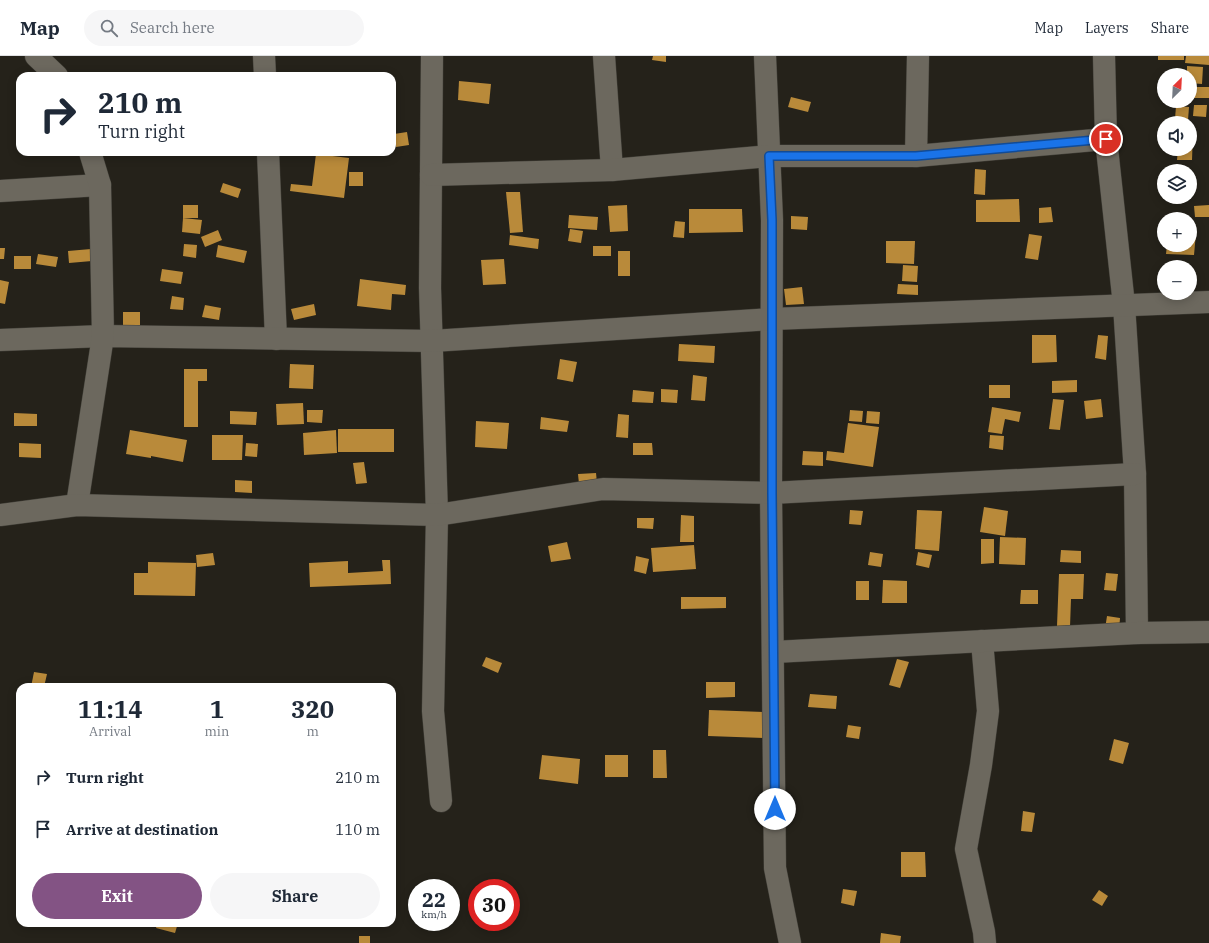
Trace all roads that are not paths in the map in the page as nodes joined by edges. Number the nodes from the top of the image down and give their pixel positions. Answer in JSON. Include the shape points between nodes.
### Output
{"nodes":[{"id":1,"x":36,"y":56,"type":"edge"},
{"id":2,"x":264,"y":56,"type":"edge"},
{"id":3,"x":432,"y":56,"type":"edge"},
{"id":4,"x":604,"y":56,"type":"edge"},
{"id":5,"x":765,"y":56,"type":"edge"},
{"id":6,"x":918,"y":56,"type":"edge"},
{"id":7,"x":1104,"y":56,"type":"edge"},
{"id":8,"x":53,"y":72,"type":"edge"},
{"id":9,"x":265,"y":72,"type":"edge"},
{"id":10,"x":1106,"y":139,"type":"junction"},
{"id":11,"x":91,"y":156,"type":"edge"},
{"id":12,"x":268,"y":156,"type":"edge"},
{"id":13,"x":769,"y":156,"type":"junction"},
{"id":14,"x":916,"y":156,"type":"junction"},
{"id":15,"x":612,"y":170,"type":"junction"},
{"id":16,"x":431,"y":175,"type":"junction"},
{"id":17,"x":100,"y":185,"type":"junction"},
{"id":18,"x":0,"y":190,"type":"edge"},
{"id":19,"x":1209,"y":302,"type":"edge"},
{"id":20,"x":1124,"y":305,"type":"junction"},
{"id":21,"x":772,"y":320,"type":"junction"},
{"id":22,"x":103,"y":336,"type":"junction"},
{"id":23,"x":276,"y":339,"type":"junction"},
{"id":24,"x":0,"y":340,"type":"edge"},
{"id":25,"x":432,"y":341,"type":"junction"},
{"id":26,"x":1135,"y":474,"type":"junction"},
{"id":27,"x":772,"y":493,"type":"junction"},
{"id":28,"x":77,"y":505,"type":"junction"},
{"id":29,"x":0,"y":515,"type":"edge"},
{"id":30,"x":437,"y":515,"type":"junction"},
{"id":31,"x":1209,"y":632,"type":"edge"},
{"id":32,"x":1137,"y":633,"type":"junction"},
{"id":33,"x":982,"y":641,"type":"junction"},
{"id":34,"x":774,"y":652,"type":"junction"},
{"id":35,"x":441,"y":801,"type":"dead end"},
{"id":36,"x":790,"y":943,"type":"edge"},
{"id":37,"x":985,"y":943,"type":"edge"}],
"edges":[{"from":1,"to":8,"type":"street"},
{"from":2,"to":9,"type":"street"},
{"from":3,"to":16,"type":"street"},
{"from":4,"to":15,"type":"street"},
{"from":5,"to":13,"type":"street"},
{"from":6,"to":14,"type":"street"},
{"from":7,"to":10,"type":"street"},
{"from":10,"to":14,"type":"street"},
{"from":10,"to":20,"type":"street"},
{"from":11,"to":17,"type":"street"},
{"from":12,"to":23,"type":"street"},
{"from":13,"to":14,"type":"street"},
{"from":13,"to":15,"type":"street"},
{"from":13,"to":21,"type":"street"},
{"from":15,"to":16,"type":"street"},
{"from":16,"to":25,"type":"street"},
{"from":17,"to":18,"type":"street"},
{"from":17,"to":22,"type":"street"},
{"from":19,"to":20,"type":"street"},
{"from":20,"to":21,"type":"street"},
{"from":20,"to":26,"type":"street"},
{"from":21,"to":25,"type":"street"},
{"from":21,"to":27,"type":"street"},
{"from":22,"to":23,"type":"street"},
{"from":22,"to":24,"type":"street"},
{"from":22,"to":28,"type":"street"},
{"from":23,"to":25,"type":"street"},
{"from":25,"to":30,"type":"street"},
{"from":26,"to":27,"type":"street"},
{"from":26,"to":32,"type":"street"},
{"from":27,"to":30,"type":"street","via":[[604,489]]},
{"from":27,"to":34,"type":"street"},
{"from":28,"to":29,"type":"street"},
{"from":28,"to":30,"type":"street"},
{"from":30,"to":35,"type":"street","via":[[433,711]]},
{"from":31,"to":32,"type":"street"},
{"from":32,"to":33,"type":"street"},
{"from":33,"to":34,"type":"street"},
{"from":33,"to":37,"type":"street","via":[[988,711],[966,849]]},
{"from":34,"to":36,"type":"street","via":[[775,868]]}]}
